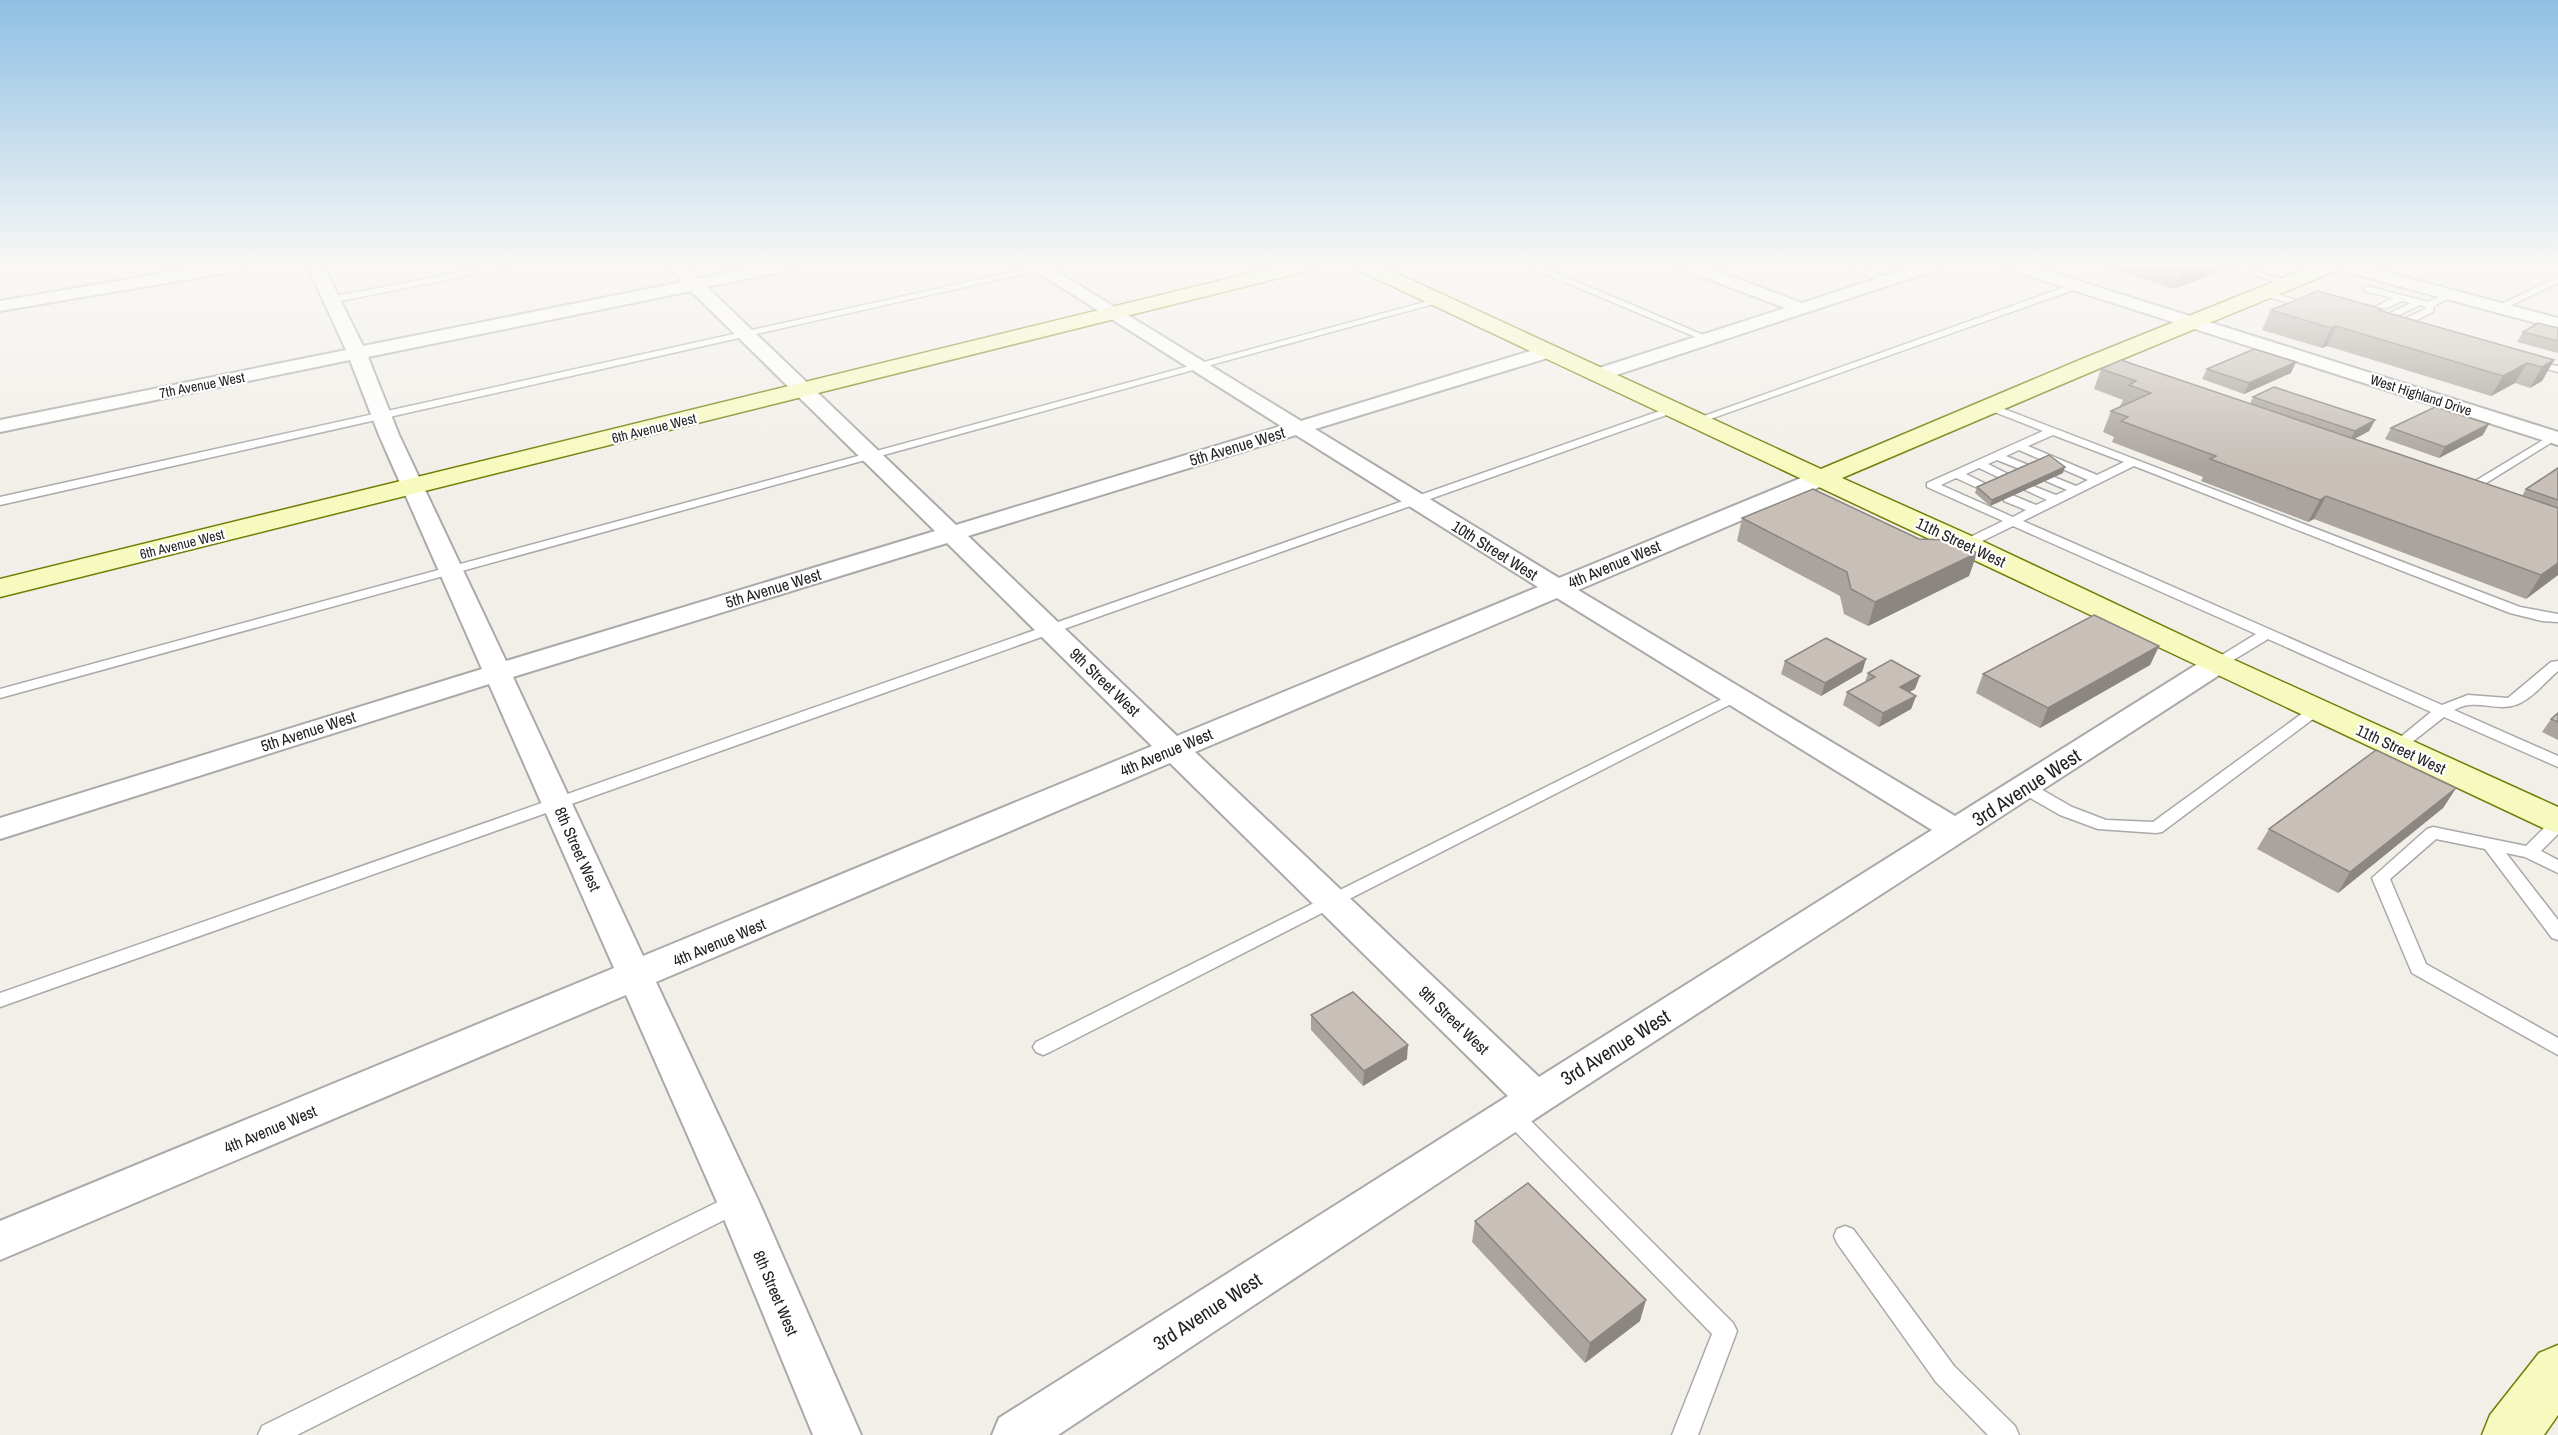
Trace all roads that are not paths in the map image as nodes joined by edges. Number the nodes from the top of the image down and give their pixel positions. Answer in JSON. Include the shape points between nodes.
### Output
{"nodes":[{"id":1,"x":346,"y":332,"type":"edge"},
{"id":2,"x":461,"y":332,"type":"edge"},
{"id":3,"x":742,"y":332,"type":"edge"},
{"id":4,"x":758,"y":332,"type":"edge"},
{"id":5,"x":1037,"y":332,"type":"edge"},
{"id":6,"x":1142,"y":332,"type":"edge"},
{"id":7,"x":1324,"y":332,"type":"edge"},
{"id":8,"x":1505,"y":332,"type":"edge"},
{"id":9,"x":1691,"y":332,"type":"edge"},
{"id":10,"x":1730,"y":332,"type":"edge"},
{"id":11,"x":1937,"y":332,"type":"edge"},
{"id":12,"x":2167,"y":332,"type":"edge"},
{"id":13,"x":2222,"y":332,"type":"edge"},
{"id":14,"x":745,"y":335,"type":"junction"},
{"id":15,"x":1708,"y":339,"type":"junction"},
{"id":16,"x":1547,"y":352,"type":"junction"},
{"id":17,"x":357,"y":353,"type":"junction"},
{"id":18,"x":2524,"y":359,"type":"edge"},
{"id":19,"x":2090,"y":364,"type":"junction"},
{"id":20,"x":1197,"y":366,"type":"junction"},
{"id":21,"x":2558,"y":369,"type":"edge"},
{"id":22,"x":2112,"y":372,"type":"edge"},
{"id":23,"x":1597,"y":375,"type":"junction"},
{"id":24,"x":804,"y":391,"type":"junction"},
{"id":25,"x":1991,"y":407,"type":"junction"},
{"id":26,"x":382,"y":416,"type":"junction"},
{"id":27,"x":1683,"y":416,"type":"junction"},
{"id":28,"x":0,"y":426,"type":"edge"},
{"id":29,"x":1297,"y":428,"type":"junction"},
{"id":30,"x":2053,"y":431,"type":"junction"},
{"id":31,"x":2555,"y":438,"type":"edge"},
{"id":32,"x":2019,"y":446,"type":"junction"},
{"id":33,"x":871,"y":456,"type":"junction"},
{"id":34,"x":1997,"y":456,"type":"junction"},
{"id":35,"x":2134,"y":462,"type":"junction"},
{"id":36,"x":1979,"y":464,"type":"junction"},
{"id":37,"x":2029,"y":469,"type":"edge"},
{"id":38,"x":1957,"y":474,"type":"junction"},
{"id":39,"x":1821,"y":478,"type":"junction"},
{"id":40,"x":2008,"y":478,"type":"edge"},
{"id":41,"x":2050,"y":479,"type":"edge"},
{"id":42,"x":2098,"y":480,"type":"junction"},
{"id":43,"x":413,"y":487,"type":"junction"},
{"id":44,"x":1986,"y":488,"type":"edge"},
{"id":45,"x":2029,"y":488,"type":"edge"},
{"id":46,"x":2077,"y":490,"type":"junction"},
{"id":47,"x":2459,"y":494,"type":"edge"},
{"id":48,"x":2008,"y":498,"type":"edge"},
{"id":49,"x":1415,"y":500,"type":"junction"},
{"id":50,"x":2057,"y":500,"type":"junction"},
{"id":51,"x":0,"y":501,"type":"edge"},
{"id":52,"x":2036,"y":510,"type":"junction"},
{"id":53,"x":2013,"y":522,"type":"junction"},
{"id":54,"x":951,"y":534,"type":"junction"},
{"id":55,"x":1966,"y":544,"type":"junction"},
{"id":56,"x":451,"y":572,"type":"junction"},
{"id":57,"x":0,"y":588,"type":"edge"},
{"id":58,"x":1557,"y":588,"type":"junction"},
{"id":59,"x":2558,"y":618,"type":"edge"},
{"id":60,"x":1051,"y":629,"type":"junction"},
{"id":61,"x":2266,"y":634,"type":"junction"},
{"id":62,"x":2217,"y":664,"type":"junction"},
{"id":63,"x":2556,"y":665,"type":"dead end"},
{"id":64,"x":497,"y":673,"type":"junction"},
{"id":65,"x":0,"y":694,"type":"edge"},
{"id":66,"x":1734,"y":698,"type":"junction"},
{"id":67,"x":2316,"y":710,"type":"junction"},
{"id":68,"x":2442,"y":712,"type":"junction"},
{"id":69,"x":2397,"y":747,"type":"junction"},
{"id":70,"x":1174,"y":749,"type":"junction"},
{"id":71,"x":2558,"y":762,"type":"edge"},
{"id":72,"x":2026,"y":788,"type":"junction"},
{"id":73,"x":557,"y":804,"type":"junction"},
{"id":74,"x":2558,"y":822,"type":"edge"},
{"id":75,"x":0,"y":829,"type":"edge"},
{"id":76,"x":1957,"y":831,"type":"junction"},
{"id":77,"x":2491,"y":844,"type":"junction"},
{"id":78,"x":2529,"y":852,"type":"junction"},
{"id":79,"x":2558,"y":867,"type":"edge"},
{"id":80,"x":1329,"y":900,"type":"junction"},
{"id":81,"x":2558,"y":933,"type":"edge"},
{"id":82,"x":635,"y":977,"type":"junction"},
{"id":83,"x":0,"y":1000,"type":"edge"},
{"id":84,"x":1043,"y":1047,"type":"dead end"},
{"id":85,"x":2558,"y":1047,"type":"edge"},
{"id":86,"x":1523,"y":1106,"type":"junction"},
{"id":87,"x":738,"y":1202,"type":"junction"},
{"id":88,"x":1845,"y":1236,"type":"dead end"},
{"id":89,"x":0,"y":1241,"type":"edge"},
{"id":90,"x":2558,"y":1371,"type":"edge"},
{"id":91,"x":271,"y":1435,"type":"edge"},
{"id":92,"x":837,"y":1435,"type":"edge"},
{"id":93,"x":1016,"y":1435,"type":"edge"},
{"id":94,"x":1685,"y":1435,"type":"edge"},
{"id":95,"x":2006,"y":1435,"type":"edge"},
{"id":96,"x":2510,"y":1435,"type":"edge"}],
"edges":[{"from":1,"to":17,"type":"street","name":"8th Street West"},
{"from":2,"to":17,"type":"street","name":"7th Avenue West"},
{"from":3,"to":14,"type":"street","name":"9th Street West"},
{"from":4,"to":14,"type":"lane"},
{"from":5,"to":24,"type":"street","name":"6th Avenue West"},
{"from":6,"to":20,"type":"street","name":"10th Street West"},
{"from":7,"to":20,"type":"lane"},
{"from":8,"to":16,"type":"street","name":"11th Street West"},
{"from":9,"to":15,"type":"lane"},
{"from":10,"to":15,"type":"street"},
{"from":11,"to":27,"type":"lane"},
{"from":12,"to":19,"type":"street","name":"4th Avenue West"},
{"from":13,"to":31,"type":"street","name":"West Highland Drive"},
{"from":14,"to":24,"type":"street","name":"9th Street West"},
{"from":14,"to":26,"type":"lane"},
{"from":15,"to":23,"type":"street"},
{"from":16,"to":23,"type":"street","name":"11th Street West"},
{"from":16,"to":29,"type":"street","name":"5th Avenue West"},
{"from":17,"to":26,"type":"street","name":"8th Street West"},
{"from":17,"to":28,"type":"street","name":"7th Avenue West"},
{"from":18,"to":21,"type":"lane"},
{"from":19,"to":22,"type":"lane"},
{"from":19,"to":25,"type":"street","name":"4th Avenue West"},
{"from":20,"to":29,"type":"street","name":"10th Street West"},
{"from":20,"to":33,"type":"lane"},
{"from":23,"to":27,"type":"street","name":"11th Street West"},
{"from":24,"to":33,"type":"street","name":"9th Street West"},
{"from":24,"to":43,"type":"street","name":"6th Avenue West"},
{"from":25,"to":30,"type":"lane"},
{"from":25,"to":39,"type":"street","name":"4th Avenue West"},
{"from":26,"to":43,"type":"street","name":"8th Street West"},
{"from":26,"to":51,"type":"lane"},
{"from":27,"to":39,"type":"street","name":"11th Street West"},
{"from":27,"to":49,"type":"lane"},
{"from":29,"to":49,"type":"street","name":"10th Street West"},
{"from":29,"to":54,"type":"street","name":"5th Avenue West"},
{"from":30,"to":32,"type":"lane"},
{"from":30,"to":35,"type":"lane"},
{"from":31,"to":47,"type":"lane"},
{"from":32,"to":34,"type":"lane"},
{"from":32,"to":42,"type":"lane"},
{"from":33,"to":54,"type":"street","name":"9th Street West"},
{"from":33,"to":56,"type":"lane"},
{"from":34,"to":36,"type":"lane"},
{"from":34,"to":37,"type":"lane"},
{"from":35,"to":42,"type":"lane"},
{"from":35,"to":59,"type":"lane","via":[[2515,610]]},
{"from":36,"to":38,"type":"lane"},
{"from":36,"to":40,"type":"lane"},
{"from":38,"to":44,"type":"lane"},
{"from":38,"to":53,"type":"lane","via":[[1931,485]]},
{"from":39,"to":55,"type":"street","name":"11th Street West"},
{"from":39,"to":58,"type":"street","name":"4th Avenue West"},
{"from":41,"to":46,"type":"lane"},
{"from":42,"to":46,"type":"lane"},
{"from":43,"to":56,"type":"street","name":"8th Street West"},
{"from":43,"to":57,"type":"street","name":"6th Avenue West"},
{"from":45,"to":50,"type":"lane"},
{"from":46,"to":50,"type":"lane"},
{"from":48,"to":52,"type":"lane"},
{"from":49,"to":58,"type":"street","name":"10th Street West"},
{"from":49,"to":60,"type":"lane"},
{"from":50,"to":52,"type":"lane"},
{"from":52,"to":53,"type":"lane"},
{"from":53,"to":55,"type":"lane"},
{"from":53,"to":61,"type":"lane"},
{"from":54,"to":60,"type":"street","name":"9th Street West"},
{"from":54,"to":64,"type":"street","name":"5th Avenue West"},
{"from":55,"to":62,"type":"street","name":"11th Street West"},
{"from":56,"to":64,"type":"street","name":"8th Street West"},
{"from":56,"to":65,"type":"lane"},
{"from":58,"to":66,"type":"street","name":"10th Street West"},
{"from":58,"to":70,"type":"street","name":"4th Avenue West"},
{"from":60,"to":70,"type":"street","name":"9th Street West"},
{"from":60,"to":73,"type":"lane"},
{"from":61,"to":62,"type":"lane"},
{"from":61,"to":68,"type":"lane"},
{"from":62,"to":67,"type":"street","name":"11th Street West"},
{"from":62,"to":72,"type":"street","name":"3rd Avenue West"},
{"from":63,"to":68,"type":"lane","via":[[2513,701],[2471,698]]},
{"from":64,"to":73,"type":"street","name":"8th Street West"},
{"from":64,"to":75,"type":"street","name":"5th Avenue West"},
{"from":66,"to":76,"type":"street","name":"10th Street West"},
{"from":66,"to":80,"type":"lane"},
{"from":67,"to":69,"type":"street","name":"11th Street West"},
{"from":67,"to":72,"type":"lane","via":[[2156,828],[2104,825],[2066,811]]},
{"from":68,"to":69,"type":"lane"},
{"from":68,"to":71,"type":"lane"},
{"from":69,"to":74,"type":"street","name":"11th Street West"},
{"from":70,"to":80,"type":"street","name":"9th Street West"},
{"from":70,"to":82,"type":"street","name":"4th Avenue West"},
{"from":72,"to":76,"type":"street","name":"3rd Avenue West"},
{"from":73,"to":82,"type":"street","name":"8th Street West"},
{"from":73,"to":83,"type":"lane"},
{"from":74,"to":78,"type":"lane"},
{"from":76,"to":86,"type":"street","name":"3rd Avenue West"},
{"from":77,"to":78,"type":"lane"},
{"from":77,"to":81,"type":"lane"},
{"from":77,"to":85,"type":"lane","via":[[2433,833],[2381,878],[2419,968]]},
{"from":78,"to":79,"type":"lane"},
{"from":80,"to":84,"type":"lane"},
{"from":80,"to":86,"type":"street","name":"9th Street West"},
{"from":82,"to":87,"type":"street","name":"8th Street West"},
{"from":82,"to":89,"type":"street","name":"4th Avenue West"},
{"from":86,"to":93,"type":"street","name":"3rd Avenue West"},
{"from":86,"to":94,"type":"lane","via":[[1725,1331]]},
{"from":87,"to":91,"type":"lane"},
{"from":87,"to":92,"type":"street","name":"8th Street West"},
{"from":88,"to":95,"type":"lane","via":[[1945,1374]]},
{"from":90,"to":96,"type":"street"}]}
